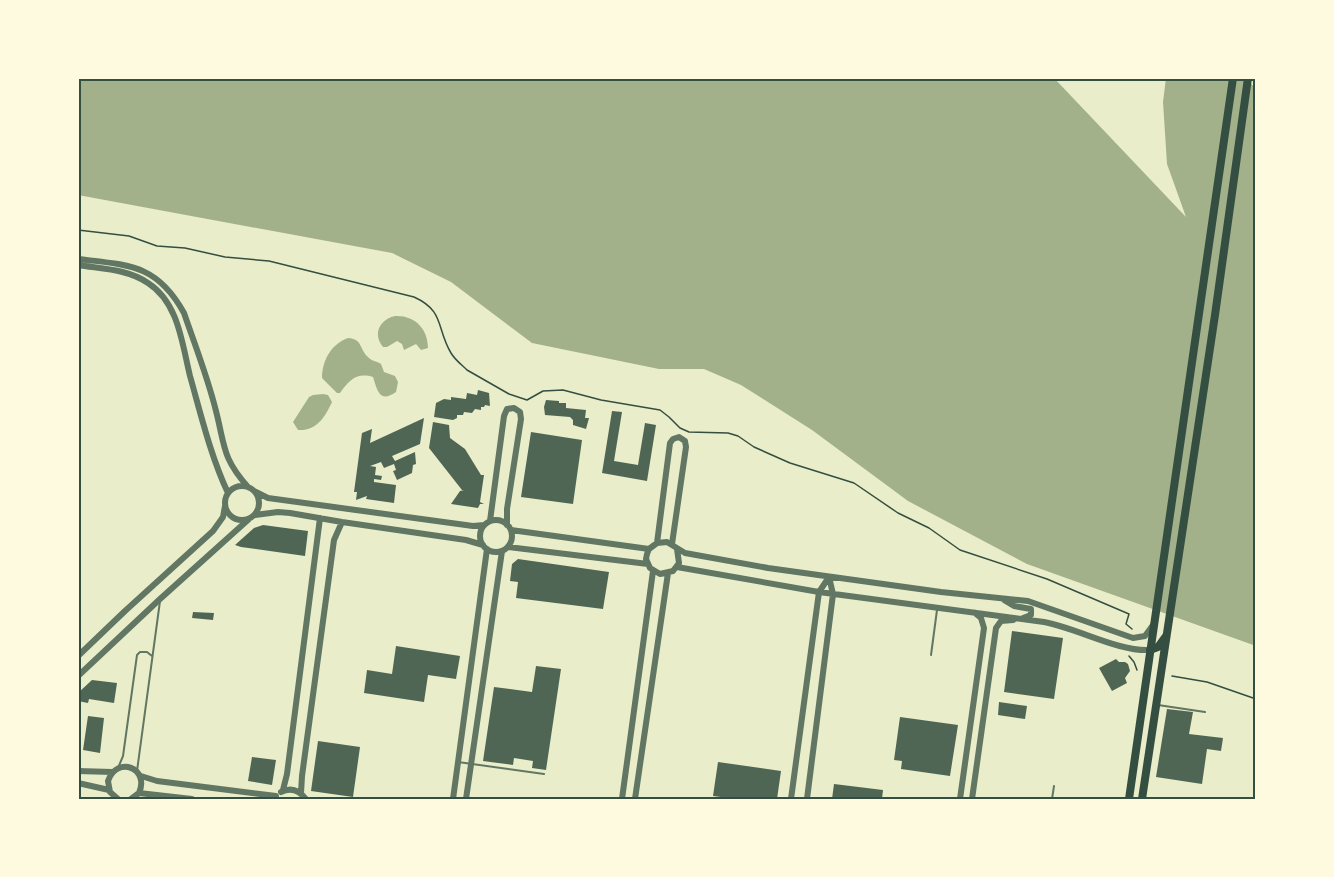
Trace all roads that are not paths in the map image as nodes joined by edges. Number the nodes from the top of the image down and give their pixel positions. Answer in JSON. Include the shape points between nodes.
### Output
{"nodes":[{"id":1,"x":1233,"y":78,"type":"edge"},
{"id":2,"x":1248,"y":78,"type":"edge"},
{"id":3,"x":78,"y":259,"type":"edge"},
{"id":4,"x":78,"y":265,"type":"edge"},
{"id":5,"x":248,"y":487,"type":"junction"},
{"id":6,"x":256,"y":492,"type":"junction"},
{"id":7,"x":664,"y":492,"type":"junction"},
{"id":8,"x":228,"y":493,"type":"junction"},
{"id":9,"x":680,"y":495,"type":"junction"},
{"id":10,"x":225,"y":506,"type":"junction"},
{"id":11,"x":252,"y":517,"type":"junction"},
{"id":12,"x":320,"y":518,"type":"junction"},
{"id":13,"x":342,"y":522,"type":"junction"},
{"id":14,"x":487,"y":523,"type":"junction"},
{"id":15,"x":509,"y":527,"type":"junction"},
{"id":16,"x":657,"y":543,"type":"junction"},
{"id":17,"x":485,"y":547,"type":"junction"},
{"id":18,"x":508,"y":547,"type":"junction"},
{"id":19,"x":674,"y":547,"type":"junction"},
{"id":20,"x":649,"y":549,"type":"junction"},
{"id":21,"x":502,"y":551,"type":"junction"},
{"id":22,"x":648,"y":564,"type":"junction"},
{"id":23,"x":676,"y":567,"type":"junction"},
{"id":24,"x":653,"y":571,"type":"junction"},
{"id":25,"x":668,"y":573,"type":"junction"},
{"id":26,"x":829,"y":577,"type":"junction"},
{"id":27,"x":819,"y":592,"type":"junction"},
{"id":28,"x":833,"y":594,"type":"junction"},
{"id":29,"x":1001,"y":598,"type":"junction"},
{"id":30,"x":160,"y":599,"type":"junction"},
{"id":31,"x":937,"y":607,"type":"junction"},
{"id":32,"x":968,"y":611,"type":"junction"},
{"id":33,"x":815,"y":618,"type":"junction"},
{"id":34,"x":1021,"y":618,"type":"junction"},
{"id":35,"x":830,"y":619,"type":"junction"},
{"id":36,"x":1155,"y":621,"type":"junction"},
{"id":37,"x":1169,"y":628,"type":"junction"},
{"id":38,"x":1150,"y":650,"type":"junction"},
{"id":39,"x":931,"y":655,"type":"dead end"},
{"id":40,"x":78,"y":656,"type":"edge"},
{"id":41,"x":152,"y":657,"type":"junction"},
{"id":42,"x":78,"y":676,"type":"edge"},
{"id":43,"x":974,"y":702,"type":"junction"},
{"id":44,"x":985,"y":704,"type":"junction"},
{"id":45,"x":1155,"y":705,"type":"junction"},
{"id":46,"x":1141,"y":710,"type":"junction"},
{"id":47,"x":1204,"y":712,"type":"dead end"},
{"id":48,"x":966,"y":758,"type":"junction"},
{"id":49,"x":978,"y":759,"type":"junction"},
{"id":50,"x":458,"y":762,"type":"junction"},
{"id":51,"x":472,"y":764,"type":"junction"},
{"id":52,"x":118,"y":768,"type":"junction"},
{"id":53,"x":78,"y":771,"type":"edge"},
{"id":54,"x":112,"y":772,"type":"junction"},
{"id":55,"x":139,"y":774,"type":"junction"},
{"id":56,"x":544,"y":774,"type":"dead end"},
{"id":57,"x":78,"y":783,"type":"edge"},
{"id":58,"x":1054,"y":786,"type":"dead end"},
{"id":59,"x":109,"y":790,"type":"junction"},
{"id":60,"x":283,"y":790,"type":"junction"},
{"id":61,"x":139,"y":793,"type":"junction"},
{"id":62,"x":303,"y":796,"type":"edge"},
{"id":63,"x":275,"y":797,"type":"edge"},
{"id":64,"x":115,"y":798,"type":"edge"},
{"id":65,"x":132,"y":799,"type":"edge"},
{"id":66,"x":192,"y":799,"type":"edge"},
{"id":67,"x":453,"y":799,"type":"edge"},
{"id":68,"x":466,"y":799,"type":"edge"},
{"id":69,"x":622,"y":799,"type":"edge"},
{"id":70,"x":635,"y":799,"type":"edge"},
{"id":71,"x":791,"y":799,"type":"edge"},
{"id":72,"x":807,"y":799,"type":"edge"},
{"id":73,"x":960,"y":799,"type":"edge"},
{"id":74,"x":972,"y":799,"type":"edge"},
{"id":75,"x":1052,"y":799,"type":"edge"},
{"id":76,"x":1129,"y":799,"type":"edge"},
{"id":77,"x":1142,"y":799,"type":"edge"}],
"edges":[{"from":1,"to":36,"type":"main road"},
{"from":2,"to":37,"type":"main road"},
{"from":3,"to":5,"type":"street","via":[[145,271],[176,298],[216,411],[229,463]]},
{"from":4,"to":8,"type":"street","via":[[134,275],[149,283],[170,307],[181,334],[214,459]]},
{"from":5,"to":6,"type":"street"},
{"from":5,"to":8,"type":"street","via":[[237,487]]},
{"from":6,"to":11,"type":"street","via":[[259,506]]},
{"from":6,"to":14,"type":"street","via":[[278,500],[473,526]]},
{"from":7,"to":9,"type":"street"},
{"from":7,"to":9,"type":"street","via":[[670,443],[680,437],[686,447]]},
{"from":7,"to":16,"type":"street"},
{"from":8,"to":10,"type":"street"},
{"from":9,"to":19,"type":"street"},
{"from":10,"to":11,"type":"street","via":[[234,518]]},
{"from":10,"to":40,"type":"street","via":[[213,531]]},
{"from":11,"to":12,"type":"street","via":[[278,512]]},
{"from":11,"to":30,"type":"street"},
{"from":12,"to":13,"type":"street"},
{"from":12,"to":60,"type":"street"},
{"from":13,"to":17,"type":"street","via":[[466,540]]},
{"from":13,"to":62,"type":"street","via":[[334,540],[302,776]]},
{"from":14,"to":15,"type":"street","via":[[499,521]]},
{"from":14,"to":15,"type":"street","via":[[504,416],[507,409],[514,408],[521,418],[507,509]]},
{"from":14,"to":17,"type":"street","via":[[480,535]]},
{"from":15,"to":18,"type":"street","via":[[512,539]]},
{"from":15,"to":20,"type":"street"},
{"from":16,"to":19,"type":"street"},
{"from":16,"to":20,"type":"street"},
{"from":17,"to":21,"type":"street"},
{"from":17,"to":50,"type":"street"},
{"from":18,"to":21,"type":"street"},
{"from":18,"to":22,"type":"street"},
{"from":19,"to":23,"type":"street","via":[[679,558]]},
{"from":19,"to":26,"type":"street","via":[[685,553]]},
{"from":20,"to":22,"type":"street"},
{"from":21,"to":51,"type":"street"},
{"from":22,"to":24,"type":"street"},
{"from":23,"to":25,"type":"street"},
{"from":23,"to":27,"type":"street"},
{"from":24,"to":25,"type":"street"},
{"from":24,"to":69,"type":"street"},
{"from":25,"to":70,"type":"street"},
{"from":26,"to":27,"type":"street"},
{"from":26,"to":28,"type":"street"},
{"from":26,"to":29,"type":"street"},
{"from":27,"to":28,"type":"street"},
{"from":27,"to":33,"type":"street"},
{"from":28,"to":31,"type":"street"},
{"from":28,"to":35,"type":"street"},
{"from":29,"to":34,"type":"street","via":[[1014,606],[1031,609],[1031,615]]},
{"from":29,"to":36,"type":"street","via":[[1034,603],[1133,638],[1147,634]]},
{"from":30,"to":41,"type":"lane"},
{"from":30,"to":42,"type":"street"},
{"from":31,"to":32,"type":"street"},
{"from":31,"to":39,"type":"lane"},
{"from":32,"to":34,"type":"street"},
{"from":32,"to":43,"type":"street","via":[[979,615],[984,626]]},
{"from":33,"to":35,"type":"street","via":[[823,614]]},
{"from":33,"to":71,"type":"street"},
{"from":34,"to":38,"type":"street","via":[[1069,628],[1130,650]]},
{"from":34,"to":44,"type":"street","via":[[1003,620],[996,627]]},
{"from":35,"to":72,"type":"street"},
{"from":36,"to":38,"type":"main road"},
{"from":37,"to":38,"type":"main road","via":[[1161,644]]},
{"from":37,"to":45,"type":"main road"},
{"from":38,"to":46,"type":"main road"},
{"from":41,"to":52,"type":"lane","via":[[147,652],[137,655]]},
{"from":41,"to":55,"type":"lane"},
{"from":43,"to":44,"type":"street"},
{"from":43,"to":48,"type":"street"},
{"from":44,"to":49,"type":"street"},
{"from":45,"to":46,"type":"main road"},
{"from":45,"to":47,"type":"lane"},
{"from":45,"to":77,"type":"main road"},
{"from":46,"to":76,"type":"main road"},
{"from":48,"to":49,"type":"street"},
{"from":48,"to":73,"type":"street"},
{"from":49,"to":74,"type":"street"},
{"from":50,"to":51,"type":"lane"},
{"from":50,"to":67,"type":"street"},
{"from":51,"to":56,"type":"lane"},
{"from":51,"to":68,"type":"street"},
{"from":52,"to":54,"type":"street"},
{"from":52,"to":55,"type":"street","via":[[128,767]]},
{"from":53,"to":54,"type":"street"},
{"from":54,"to":59,"type":"street"},
{"from":55,"to":61,"type":"street"},
{"from":55,"to":63,"type":"street","via":[[157,781]]},
{"from":57,"to":59,"type":"street"},
{"from":58,"to":75,"type":"lane"},
{"from":59,"to":64,"type":"street"},
{"from":60,"to":62,"type":"street","via":[[292,789]]},
{"from":60,"to":63,"type":"street"},
{"from":61,"to":65,"type":"street"},
{"from":61,"to":66,"type":"street"}]}
